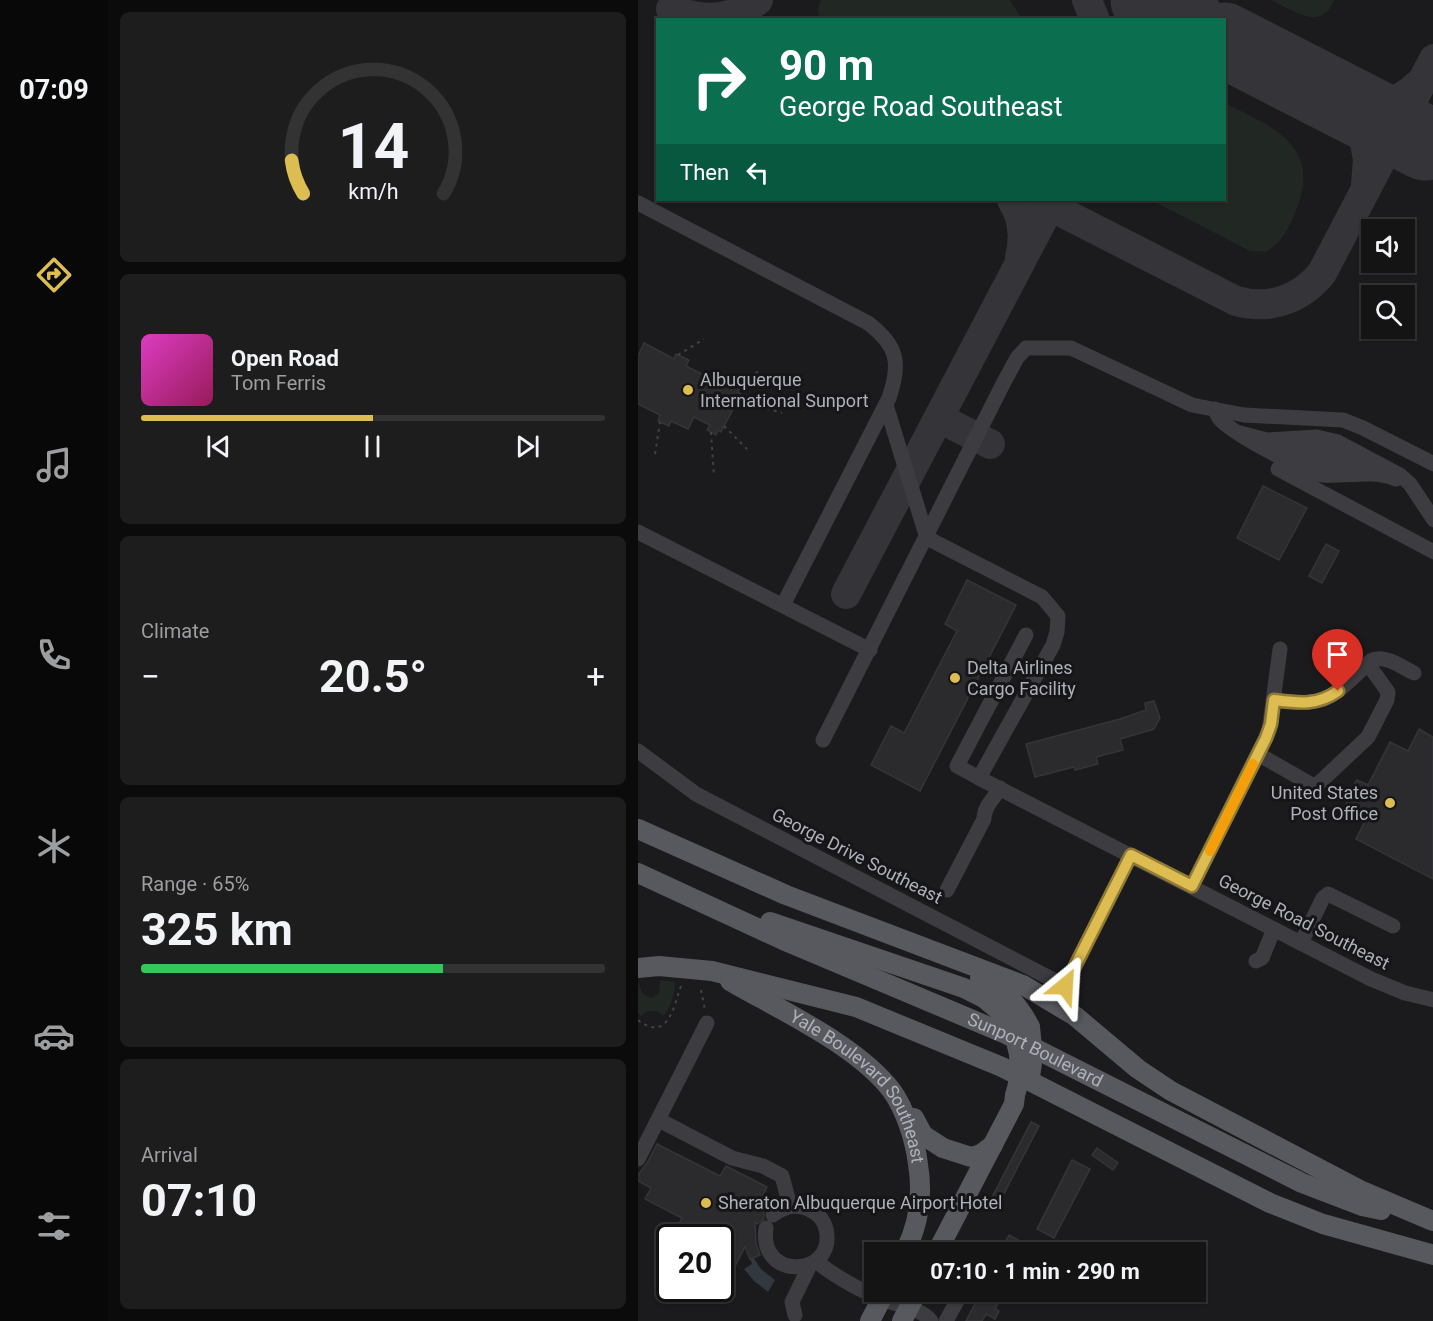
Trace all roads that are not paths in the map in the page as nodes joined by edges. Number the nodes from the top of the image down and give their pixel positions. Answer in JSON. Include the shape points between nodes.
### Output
{"nodes":[{"id":1,"x":638,"y":203,"type":"edge"},
{"id":2,"x":886,"y":405,"type":"junction"},
{"id":3,"x":1215,"y":410,"type":"junction"},
{"id":4,"x":1240,"y":433,"type":"junction"},
{"id":5,"x":1264,"y":448,"type":"junction"},
{"id":6,"x":1362,"y":454,"type":"junction"},
{"id":7,"x":1433,"y":464,"type":"edge"},
{"id":8,"x":1284,"y":465,"type":"junction"},
{"id":9,"x":1394,"y":471,"type":"junction"},
{"id":10,"x":1414,"y":490,"type":"junction"},
{"id":11,"x":1433,"y":520,"type":"edge"},
{"id":12,"x":638,"y":532,"type":"edge"},
{"id":13,"x":927,"y":538,"type":"junction"},
{"id":14,"x":1433,"y":552,"type":"edge"},
{"id":15,"x":783,"y":605,"type":"junction"},
{"id":16,"x":1026,"y":635,"type":"dead end"},
{"id":17,"x":1280,"y":649,"type":"dead end"},
{"id":18,"x":870,"y":650,"type":"junction"},
{"id":19,"x":1368,"y":664,"type":"junction"},
{"id":20,"x":1414,"y":673,"type":"dead end"},
{"id":21,"x":1274,"y":700,"type":"junction"},
{"id":22,"x":823,"y":740,"type":"dead end"},
{"id":23,"x":638,"y":751,"type":"edge"},
{"id":24,"x":1258,"y":754,"type":"junction"},
{"id":25,"x":979,"y":778,"type":"junction"},
{"id":26,"x":996,"y":794,"type":"junction"},
{"id":27,"x":638,"y":829,"type":"edge"},
{"id":28,"x":1131,"y":855,"type":"junction"},
{"id":29,"x":638,"y":873,"type":"edge"},
{"id":30,"x":638,"y":880,"type":"edge"},
{"id":31,"x":1192,"y":886,"type":"junction"},
{"id":32,"x":947,"y":890,"type":"dead end"},
{"id":33,"x":684,"y":896,"type":"junction"},
{"id":34,"x":1393,"y":926,"type":"dead end"},
{"id":35,"x":1301,"y":943,"type":"junction"},
{"id":36,"x":960,"y":961,"type":"junction"},
{"id":37,"x":638,"y":968,"type":"edge"},
{"id":38,"x":712,"y":971,"type":"junction"},
{"id":39,"x":1433,"y":1000,"type":"edge"},
{"id":40,"x":706,"y":1018,"type":"road end"},
{"id":41,"x":893,"y":1093,"type":"junction"},
{"id":42,"x":1017,"y":1099,"type":"junction"},
{"id":43,"x":659,"y":1120,"type":"junction"},
{"id":44,"x":993,"y":1146,"type":"junction"},
{"id":45,"x":638,"y":1159,"type":"edge"},
{"id":46,"x":790,"y":1206,"type":"junction"},
{"id":47,"x":1433,"y":1221,"type":"edge"},
{"id":48,"x":909,"y":1242,"type":"edge"},
{"id":49,"x":942,"y":1242,"type":"edge"},
{"id":50,"x":1433,"y":1255,"type":"edge"},
{"id":51,"x":813,"y":1263,"type":"junction"},
{"id":52,"x":864,"y":1287,"type":"edge"},
{"id":53,"x":880,"y":1302,"type":"edge"},
{"id":54,"x":957,"y":1302,"type":"edge"},
{"id":55,"x":909,"y":1307,"type":"edge"},
{"id":56,"x":795,"y":1315,"type":"dead end"},
{"id":57,"x":870,"y":1321,"type":"edge"},
{"id":58,"x":939,"y":1321,"type":"edge"}],
"edges":[{"from":1,"to":2,"type":"street","via":[[881,333],[891,345],[896,362],[895,381]]},
{"from":2,"to":13,"type":"street"},
{"from":2,"to":15,"type":"street"},
{"from":3,"to":4,"type":"street","via":[[1219,418]]},
{"from":3,"to":7,"type":"street","via":[[1343,420]]},
{"from":3,"to":13,"type":"street","via":[[1193,405],[1071,348],[1026,348],[1017,358]]},
{"from":4,"to":5,"type":"street"},
{"from":4,"to":6,"type":"street","via":[[1267,440],[1317,437]]},
{"from":5,"to":6,"type":"street"},
{"from":5,"to":8,"type":"street"},
{"from":6,"to":9,"type":"street"},
{"from":8,"to":9,"type":"street","via":[[1366,464]]},
{"from":8,"to":10,"type":"street","via":[[1319,474],[1389,476]]},
{"from":8,"to":14,"type":"street"},
{"from":9,"to":10,"type":"street"},
{"from":10,"to":11,"type":"street"},
{"from":12,"to":15,"type":"street"},
{"from":13,"to":18,"type":"street"},
{"from":13,"to":25,"type":"street","via":[[1042,597],[1058,616],[1053,645]]},
{"from":15,"to":18,"type":"street"},
{"from":16,"to":25,"type":"street","name":"George Road Southeast","via":[[957,766]]},
{"from":17,"to":21,"type":"street"},
{"from":18,"to":22,"type":"street"},
{"from":19,"to":20,"type":"street","via":[[1383,658]]},
{"from":19,"to":21,"type":"street","via":[[1324,700],[1306,704]]},
{"from":19,"to":24,"type":"street","via":[[1388,692],[1387,700],[1368,737],[1318,784],[1312,785]]},
{"from":21,"to":24,"type":"street","via":[[1269,730]]},
{"from":23,"to":28,"type":"street","name":"George Drive Southeast","via":[[696,794],[1065,986]]},
{"from":24,"to":31,"type":"street"},
{"from":25,"to":26,"type":"street","name":"George Road Southeast"},
{"from":26,"to":28,"type":"street","name":"George Road Southeast"},
{"from":26,"to":32,"type":"street"},
{"from":27,"to":36,"type":"main road","via":[[786,895]]},
{"from":28,"to":31,"type":"street","name":"George Road Southeast"},
{"from":29,"to":33,"type":"main road","name":"Sunport Boulevard"},
{"from":30,"to":33,"type":"street"},
{"from":31,"to":35,"type":"street","name":"George Road Southeast","via":[[1272,933]]},
{"from":33,"to":42,"type":"main road","bridge":true,"via":[[727,907],[984,998],[1003,1014],[1013,1033],[1020,1055]]},
{"from":33,"to":47,"type":"main road","name":"Sunport Boulevard","via":[[1006,1034],[1302,1183],[1362,1206]]},
{"from":34,"to":35,"type":"street","via":[[1328,894]]},
{"from":35,"to":39,"type":"street","name":"George Road Southeast","via":[[1388,987]]},
{"from":36,"to":42,"type":"main road","bridge":true,"via":[[966,970],[1006,994],[1030,1028],[1032,1068]]},
{"from":36,"to":47,"type":"main road","via":[[1023,985],[1059,1005],[1138,1069],[1189,1101],[1362,1191]]},
{"from":37,"to":38,"type":"main road","name":"Sunport Boulevard"},
{"from":38,"to":41,"type":"main road","name":"Yale Boulevard Southeast","via":[[851,1053]]},
{"from":38,"to":50,"type":"main road","name":"Sunport Boulevard","via":[[856,1007],[1002,1068],[1270,1203],[1323,1224]]},
{"from":40,"to":43,"type":"street"},
{"from":41,"to":44,"type":"main road","via":[[910,1110],[923,1135],[936,1145],[971,1156]]},
{"from":41,"to":48,"type":"main road","name":"Yale Boulevard Southeast","via":[[917,1152],[920,1176],[920,1203]]},
{"from":42,"to":44,"type":"main road"},
{"from":43,"to":45,"type":"street"},
{"from":43,"to":46,"type":"street","via":[[732,1158],[782,1176]]},
{"from":44,"to":49,"type":"main road"},
{"from":46,"to":51,"type":"street","via":[[810,1209],[821,1218],[827,1231],[826,1245]]},
{"from":46,"to":51,"type":"street","via":[[770,1222],[768,1251],[779,1263],[794,1268]]},
{"from":51,"to":52,"type":"street"},
{"from":51,"to":56,"type":"street","via":[[792,1302]]},
{"from":53,"to":57,"type":"main road"},
{"from":54,"to":58,"type":"street"},
{"from":55,"to":58,"type":"street"}]}
